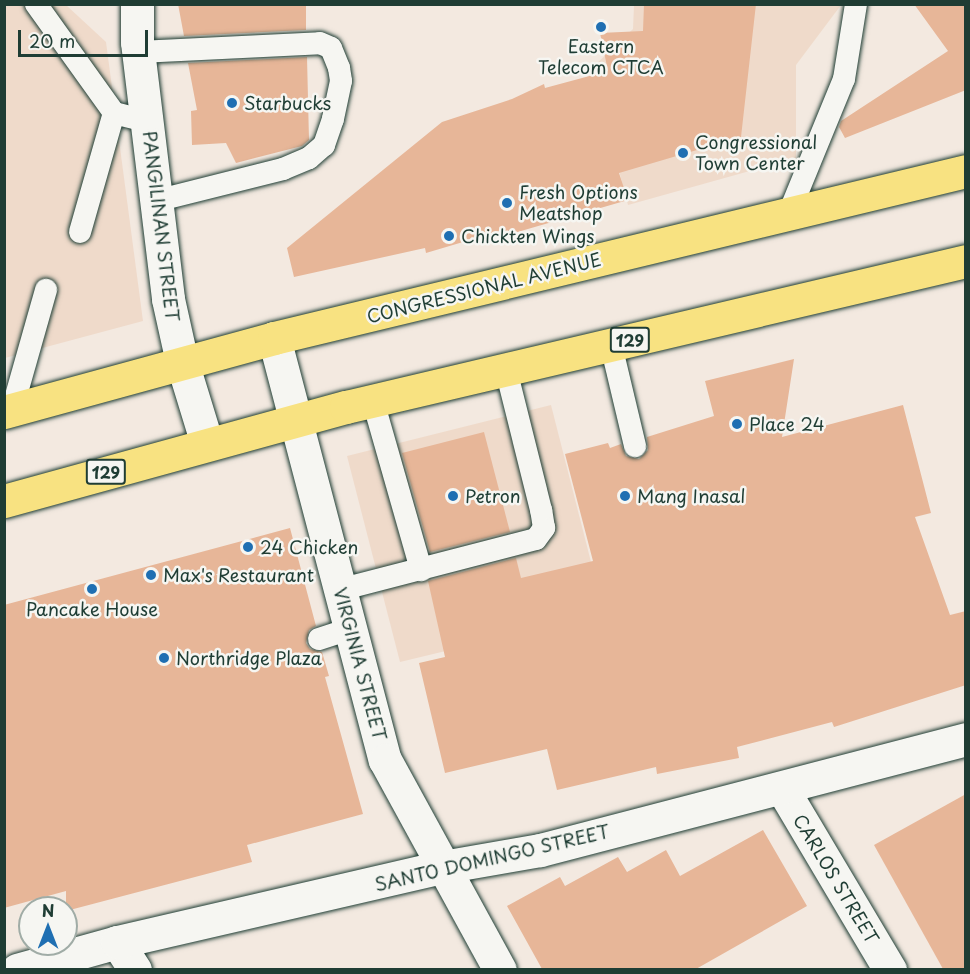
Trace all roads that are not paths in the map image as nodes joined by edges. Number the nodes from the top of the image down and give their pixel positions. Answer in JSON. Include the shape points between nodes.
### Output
{"nodes":[{"id":1,"x":36,"y":4,"type":"edge"},
{"id":2,"x":137,"y":4,"type":"edge"},
{"id":3,"x":856,"y":4,"type":"edge"},
{"id":4,"x":139,"y":52,"type":"junction"},
{"id":5,"x":114,"y":113,"type":"junction"},
{"id":6,"x":147,"y":121,"type":"junction"},
{"id":7,"x":966,"y":171,"type":"edge"},
{"id":8,"x":156,"y":201,"type":"junction"},
{"id":9,"x":789,"y":213,"type":"junction"},
{"id":10,"x":80,"y":232,"type":"dead end"},
{"id":11,"x":966,"y":261,"type":"edge"},
{"id":12,"x":46,"y":290,"type":"dead end"},
{"id":13,"x":274,"y":338,"type":"junction"},
{"id":14,"x":611,"y":345,"type":"junction"},
{"id":15,"x":182,"y":362,"type":"junction"},
{"id":16,"x":506,"y":369,"type":"junction"},
{"id":17,"x":373,"y":401,"type":"junction"},
{"id":18,"x":8,"y":411,"type":"edge"},
{"id":19,"x":296,"y":420,"type":"junction"},
{"id":20,"x":207,"y":444,"type":"junction"},
{"id":21,"x":635,"y":446,"type":"dead end"},
{"id":22,"x":4,"y":501,"type":"edge"},
{"id":23,"x":421,"y":570,"type":"junction"},
{"id":24,"x":339,"y":590,"type":"junction"},
{"id":25,"x":350,"y":628,"type":"junction"},
{"id":26,"x":319,"y":639,"type":"dead end"},
{"id":27,"x":966,"y":739,"type":"edge"},
{"id":28,"x":782,"y":788,"type":"junction"},
{"id":29,"x":442,"y":867,"type":"junction"},
{"id":30,"x":117,"y":942,"type":"junction"},
{"id":31,"x":17,"y":969,"type":"edge"},
{"id":32,"x":135,"y":969,"type":"edge"},
{"id":33,"x":500,"y":969,"type":"edge"},
{"id":34,"x":890,"y":969,"type":"edge"}],
"edges":[{"from":1,"to":5,"type":"lane"},
{"from":2,"to":4,"type":"street","name":"PANGILINAN STREET"},
{"from":3,"to":9,"type":"lane","via":[[844,79]]},
{"from":4,"to":6,"type":"street","name":"PANGILINAN STREET"},
{"from":4,"to":8,"type":"lane","via":[[320,43],[331,48],[341,81],[324,145],[309,158],[283,169]]},
{"from":5,"to":6,"type":"lane"},
{"from":5,"to":10,"type":"lane"},
{"from":6,"to":8,"type":"street","name":"PANGILINAN STREET"},
{"from":7,"to":9,"type":"main road","name":"CONGRESSIONAL AVENUE"},
{"from":8,"to":15,"type":"street","name":"PANGILINAN STREET","via":[[168,299]]},
{"from":9,"to":13,"type":"main road","name":"CONGRESSIONAL AVENUE"},
{"from":11,"to":14,"type":"main road","number":"129"},
{"from":12,"to":18,"type":"lane"},
{"from":13,"to":15,"type":"main road","name":"CONGRESSIONAL AVENUE"},
{"from":13,"to":19,"type":"street","name":"VIRGINIA STREET"},
{"from":14,"to":16,"type":"main road","number":"129"},
{"from":14,"to":21,"type":"lane"},
{"from":15,"to":18,"type":"main road","name":"CONGRESSIONAL AVENUE"},
{"from":15,"to":20,"type":"street","name":"PANGILINAN STREET"},
{"from":16,"to":17,"type":"main road","number":"129"},
{"from":16,"to":23,"type":"lane","via":[[543,528],[536,539],[526,543]]},
{"from":17,"to":19,"type":"main road","number":"129"},
{"from":17,"to":23,"type":"lane"},
{"from":19,"to":20,"type":"main road","number":"129"},
{"from":19,"to":24,"type":"street","name":"VIRGINIA STREET"},
{"from":20,"to":22,"type":"main road","number":"129"},
{"from":23,"to":24,"type":"lane"},
{"from":24,"to":25,"type":"street","name":"VIRGINIA STREET"},
{"from":25,"to":26,"type":"lane"},
{"from":25,"to":29,"type":"street","name":"VIRGINIA STREET","via":[[385,760]]},
{"from":27,"to":28,"type":"street","name":"SANTO DOMINGO STREET"},
{"from":28,"to":29,"type":"street","name":"SANTO DOMINGO STREET","via":[[531,852]]},
{"from":28,"to":34,"type":"street","name":"CARLOS STREET"},
{"from":29,"to":30,"type":"street","name":"SANTO DOMINGO STREET"},
{"from":29,"to":33,"type":"street","name":"VIRGINIA STREET"},
{"from":30,"to":31,"type":"street","name":"SANTO DOMINGO STREET"},
{"from":30,"to":32,"type":"street"}]}
